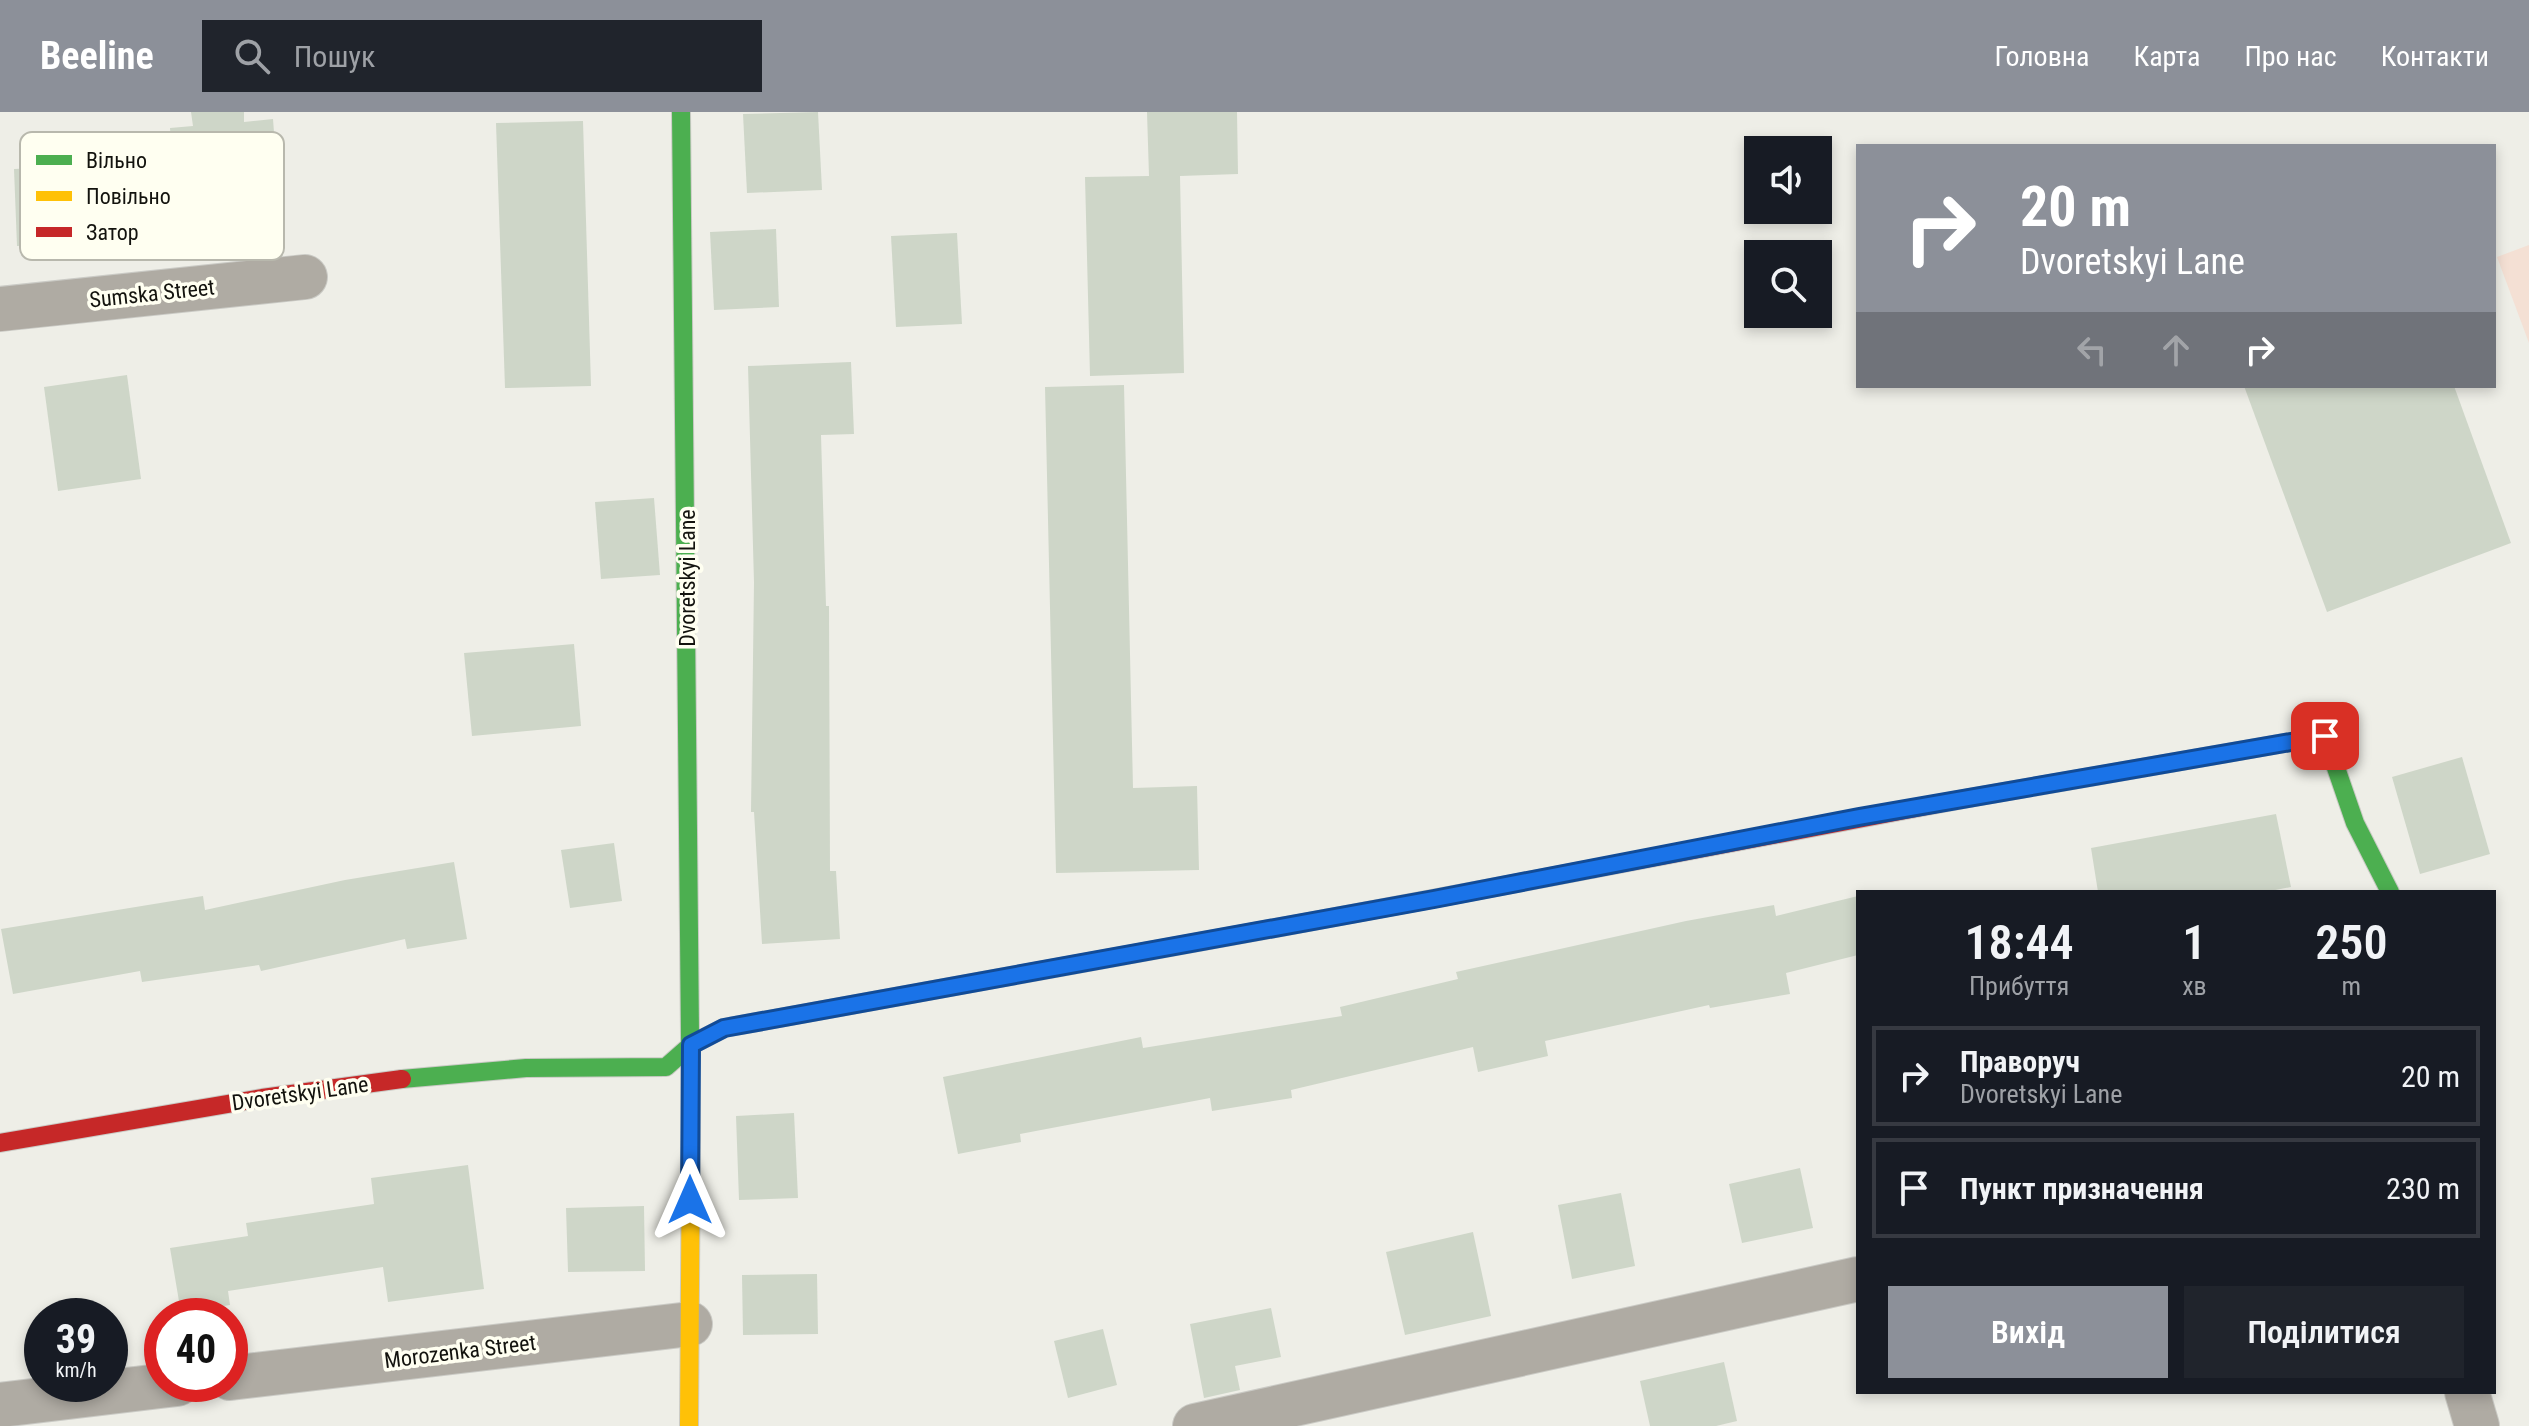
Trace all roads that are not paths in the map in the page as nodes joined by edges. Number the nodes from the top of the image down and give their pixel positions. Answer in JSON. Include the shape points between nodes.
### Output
{"nodes":[{"id":1,"x":681,"y":112,"type":"edge"},
{"id":2,"x":305,"y":277,"type":"dead end"},
{"id":3,"x":0,"y":309,"type":"edge"},
{"id":4,"x":2389,"y":890,"type":"edge"},
{"id":5,"x":691,"y":1045,"type":"junction"},
{"id":6,"x":0,"y":1143,"type":"edge"},
{"id":7,"x":1856,"y":1279,"type":"edge"},
{"id":8,"x":690,"y":1324,"type":"junction"},
{"id":9,"x":248,"y":1376,"type":"edge"},
{"id":10,"x":144,"y":1388,"type":"edge"},
{"id":11,"x":2468,"y":1394,"type":"edge"},
{"id":12,"x":0,"y":1405,"type":"edge"},
{"id":13,"x":689,"y":1426,"type":"edge"},
{"id":14,"x":1195,"y":1426,"type":"edge"},
{"id":15,"x":2477,"y":1426,"type":"edge"}],
"edges":[{"from":1,"to":5,"type":"street","name":"Dvoretskyi Lane"},
{"from":2,"to":3,"type":"street","name":"Sumska Street"},
{"from":4,"to":5,"type":"street","name":"Dvoretskyi Lane","via":[[2355,823],[2325,736],[724,1028]]},
{"from":5,"to":6,"type":"street","name":"Dvoretskyi Lane","via":[[666,1067],[527,1068],[365,1084]]},
{"from":5,"to":8,"type":"street","name":"Dvoretskyi Lane"},
{"from":7,"to":14,"type":"street"},
{"from":8,"to":9,"type":"street","name":"Morozenka Street"},
{"from":8,"to":13,"type":"street","name":"Dvoretskyi Lane"},
{"from":10,"to":12,"type":"street"},
{"from":11,"to":15,"type":"street"}]}
